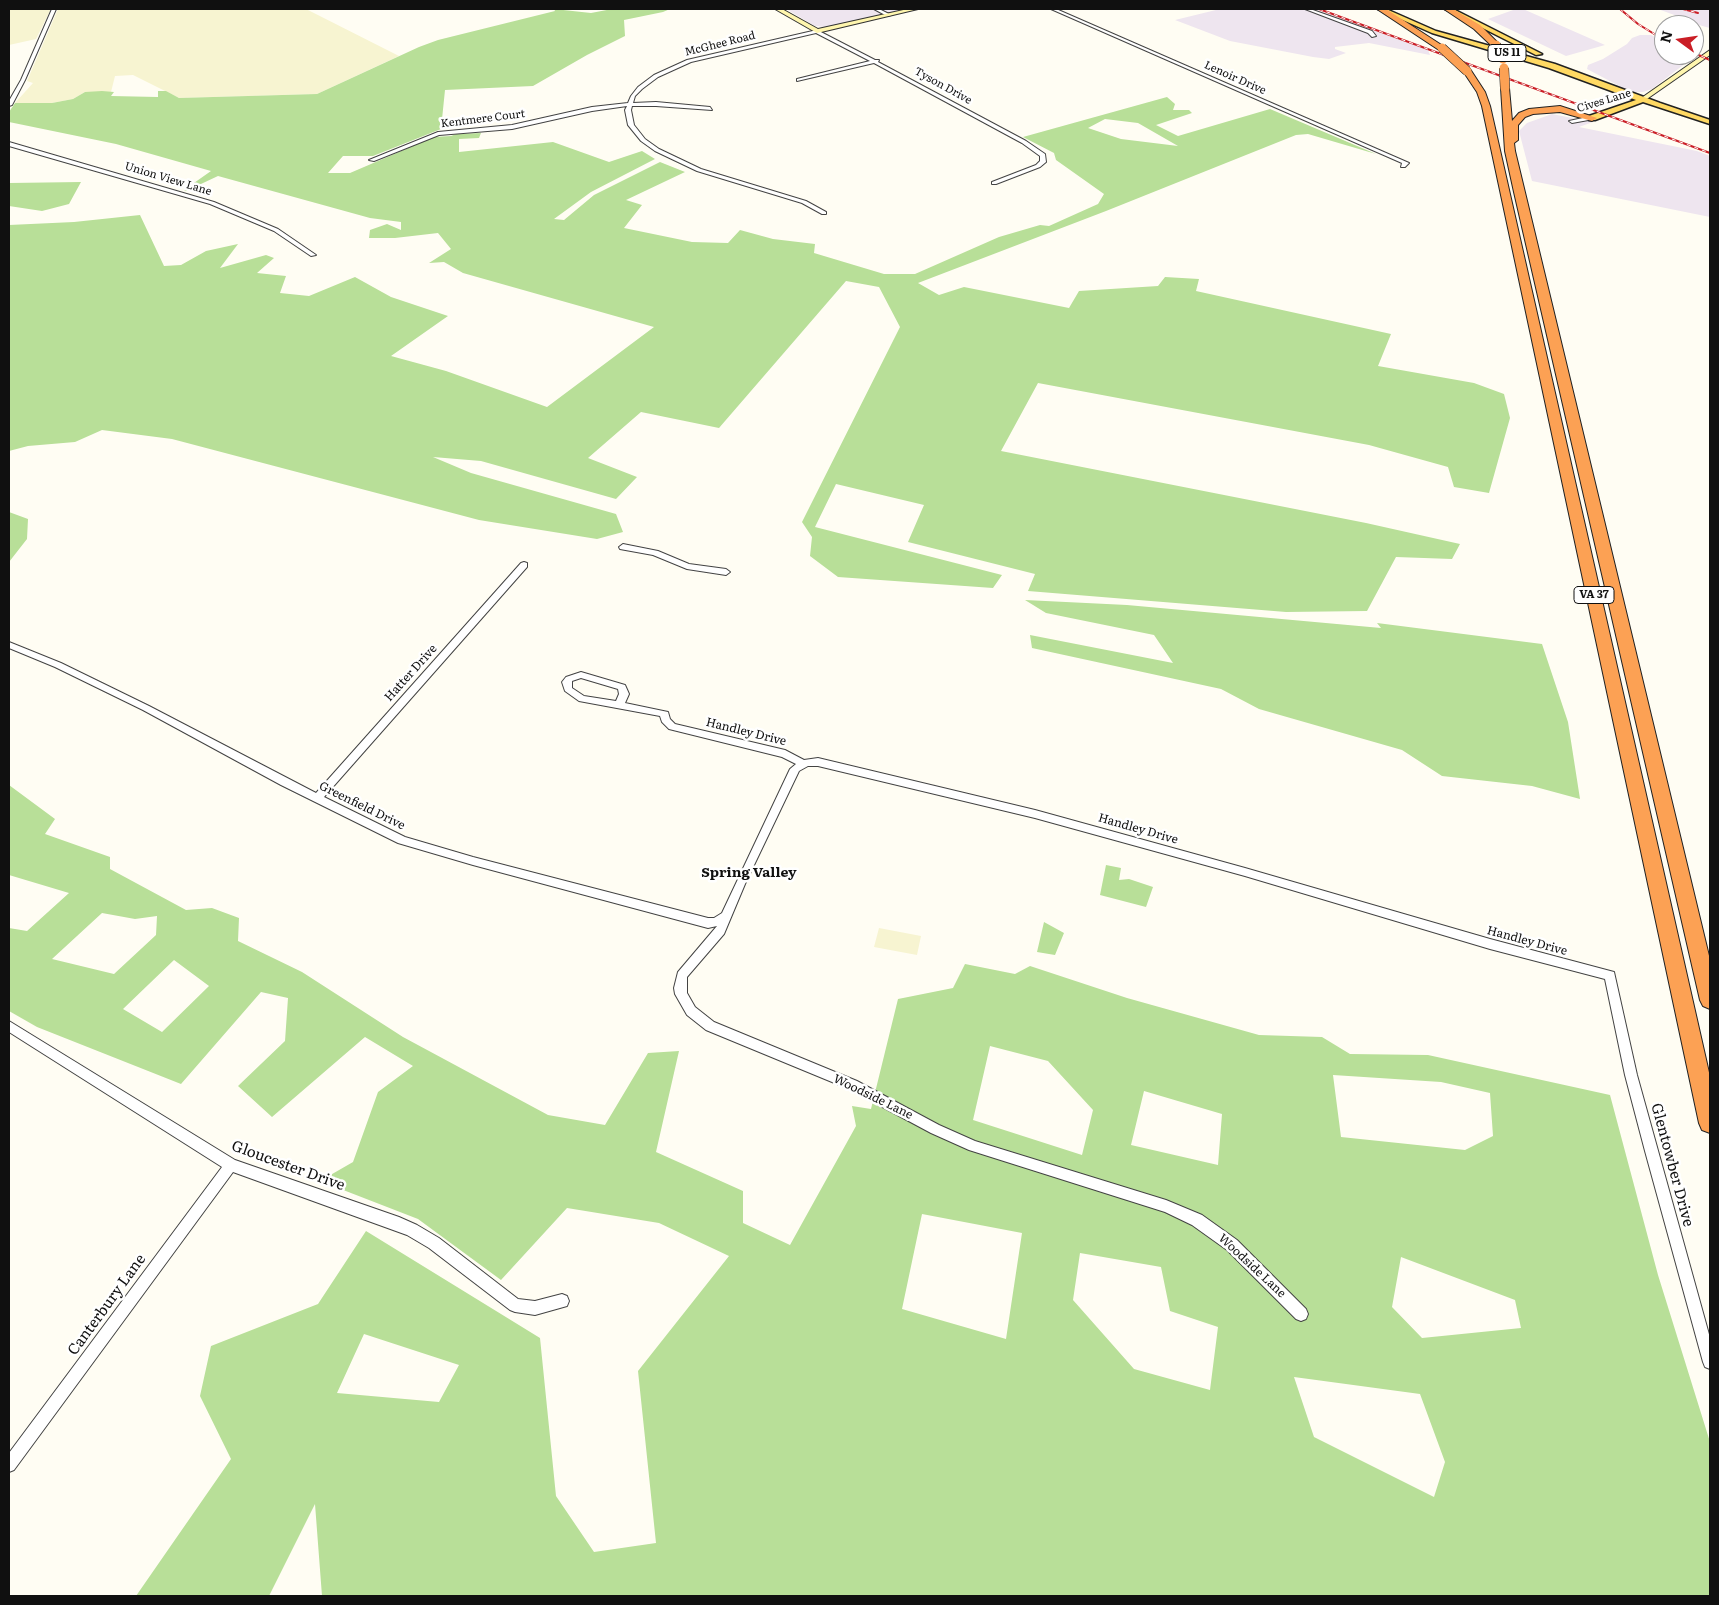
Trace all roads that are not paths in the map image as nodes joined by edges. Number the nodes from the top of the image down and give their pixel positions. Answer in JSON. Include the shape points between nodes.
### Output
{"nodes":[{"id":1,"x":54,"y":9,"type":"edge"},
{"id":2,"x":778,"y":9,"type":"edge"},
{"id":3,"x":876,"y":9,"type":"edge"},
{"id":4,"x":915,"y":9,"type":"edge"},
{"id":5,"x":1053,"y":9,"type":"edge"},
{"id":6,"x":1321,"y":9,"type":"edge"},
{"id":7,"x":1381,"y":9,"type":"edge"},
{"id":8,"x":1448,"y":9,"type":"edge"},
{"id":9,"x":1310,"y":10,"type":"edge"},
{"id":10,"x":889,"y":15,"type":"junction"},
{"id":11,"x":817,"y":31,"type":"junction"},
{"id":12,"x":1374,"y":36,"type":"dead end"},
{"id":13,"x":1710,"y":52,"type":"edge"},
{"id":14,"x":877,"y":62,"type":"junction"},
{"id":15,"x":799,"y":80,"type":"dead end"},
{"id":16,"x":1600,"y":84,"type":"junction"},
{"id":17,"x":12,"y":95,"type":"edge"},
{"id":18,"x":1642,"y":100,"type":"junction"},
{"id":19,"x":9,"y":105,"type":"edge"},
{"id":20,"x":629,"y":105,"type":"junction"},
{"id":21,"x":710,"y":109,"type":"dead end"},
{"id":22,"x":1592,"y":118,"type":"junction"},
{"id":23,"x":1572,"y":122,"type":"dead end"},
{"id":24,"x":1710,"y":122,"type":"edge"},
{"id":25,"x":9,"y":144,"type":"edge"},
{"id":26,"x":372,"y":160,"type":"dead end"},
{"id":27,"x":1403,"y":166,"type":"dead end"},
{"id":28,"x":994,"y":183,"type":"dead end"},
{"id":29,"x":1519,"y":192,"type":"junction"},
{"id":30,"x":824,"y":212,"type":"dead end"},
{"id":31,"x":313,"y":255,"type":"dead end"},
{"id":32,"x":624,"y":547,"type":"dead end"},
{"id":33,"x":524,"y":565,"type":"dead end"},
{"id":34,"x":726,"y":572,"type":"dead end"},
{"id":35,"x":9,"y":645,"type":"edge"},
{"id":36,"x":619,"y":704,"type":"junction"},
{"id":37,"x":804,"y":764,"type":"junction"},
{"id":38,"x":317,"y":799,"type":"junction"},
{"id":39,"x":726,"y":916,"type":"junction"},
{"id":40,"x":1610,"y":975,"type":"joint"},
{"id":41,"x":1710,"y":1000,"type":"edge"},
{"id":42,"x":9,"y":1026,"type":"edge"},
{"id":43,"x":1710,"y":1123,"type":"edge"},
{"id":44,"x":231,"y":1165,"type":"junction"},
{"id":45,"x":562,"y":1301,"type":"dead end"},
{"id":46,"x":1301,"y":1314,"type":"dead end"},
{"id":47,"x":1710,"y":1362,"type":"edge"},
{"id":48,"x":9,"y":1465,"type":"edge"}],
"edges":[{"from":1,"to":17,"type":"street","via":[[28,70]]},
{"from":2,"to":11,"type":"street","name":"Tyson Drive"},
{"from":3,"to":10,"type":"street"},
{"from":4,"to":10,"type":"street","name":"McGhee Road"},
{"from":5,"to":27,"type":"street","name":"Lenoir Drive","via":[[1406,163]]},
{"from":6,"to":9,"type":"street"},
{"from":7,"to":16,"type":"main road","number":"US 11","via":[[1446,36]]},
{"from":7,"to":43,"type":"highway","number":"VA 37","bridge":true,"via":[[1442,48],[1467,71],[1481,92],[1488,115]]},
{"from":8,"to":16,"type":"main road","number":"US 11"},
{"from":8,"to":29,"type":"highway","number":"VA 37","bridge":true,"via":[[1478,27],[1496,45],[1503,64],[1510,151]]},
{"from":9,"to":12,"type":"street"},
{"from":10,"to":11,"type":"street","name":"McGhee Road"},
{"from":11,"to":14,"type":"street","name":"Tyson Drive"},
{"from":11,"to":20,"type":"street","name":"McGhee Road","via":[[679,65],[646,83]]},
{"from":13,"to":18,"type":"street"},
{"from":14,"to":15,"type":"street"},
{"from":14,"to":28,"type":"street","name":"Tyson Drive","via":[[1043,155],[1043,162],[1038,166]]},
{"from":16,"to":18,"type":"main road","number":"US 11"},
{"from":17,"to":19,"type":"street"},
{"from":18,"to":22,"type":"main road","name":"Cives Lane"},
{"from":18,"to":24,"type":"main road","number":"US 11"},
{"from":20,"to":21,"type":"street","name":"Kentmere Court","via":[[671,104]]},
{"from":20,"to":26,"type":"street","name":"Kentmere Court","via":[[592,109],[496,130],[443,133]]},
{"from":20,"to":30,"type":"street","via":[[628,116],[635,131],[665,154],[698,170],[798,200]]},
{"from":22,"to":23,"type":"street","name":"Cives Lane"},
{"from":22,"to":29,"type":"highway","via":[[1566,110],[1546,109],[1532,111],[1518,119],[1512,132]]},
{"from":25,"to":31,"type":"street","name":"Union View Lane","via":[[212,203],[276,230]]},
{"from":29,"to":41,"type":"highway","number":"VA 37"},
{"from":32,"to":34,"type":"street","via":[[687,566]]},
{"from":33,"to":38,"type":"street","name":"Hatter Drive"},
{"from":35,"to":38,"type":"street","name":"Greenfield Drive","via":[[146,708]]},
{"from":36,"to":36,"type":"street","via":[[582,699],[568,689],[567,682],[573,676],[581,675],[619,685],[624,690]]},
{"from":36,"to":37,"type":"street","name":"Handley Drive","via":[[665,714],[665,720],[672,727],[786,754]]},
{"from":37,"to":39,"type":"street","name":"Woodside Lane","via":[[792,773]]},
{"from":37,"to":40,"type":"street","name":"Handley Drive","via":[[818,762],[1075,824],[1499,947]]},
{"from":38,"to":39,"type":"street","name":"Greenfield Drive","via":[[402,840],[440,852],[708,923]]},
{"from":39,"to":46,"type":"street","name":"Woodside Lane","via":[[716,938],[680,980],[681,994],[700,1020],[853,1085],[973,1146],[1184,1214],[1232,1245]]},
{"from":40,"to":47,"type":"street","name":"Glentowber Drive","via":[[1651,1152]]},
{"from":42,"to":44,"type":"street","name":"Gloucester Drive"},
{"from":44,"to":45,"type":"street","name":"Gloucester Drive","via":[[412,1230],[434,1243],[515,1306],[534,1308]]},
{"from":44,"to":48,"type":"street","name":"Canterbury Lane"}]}
